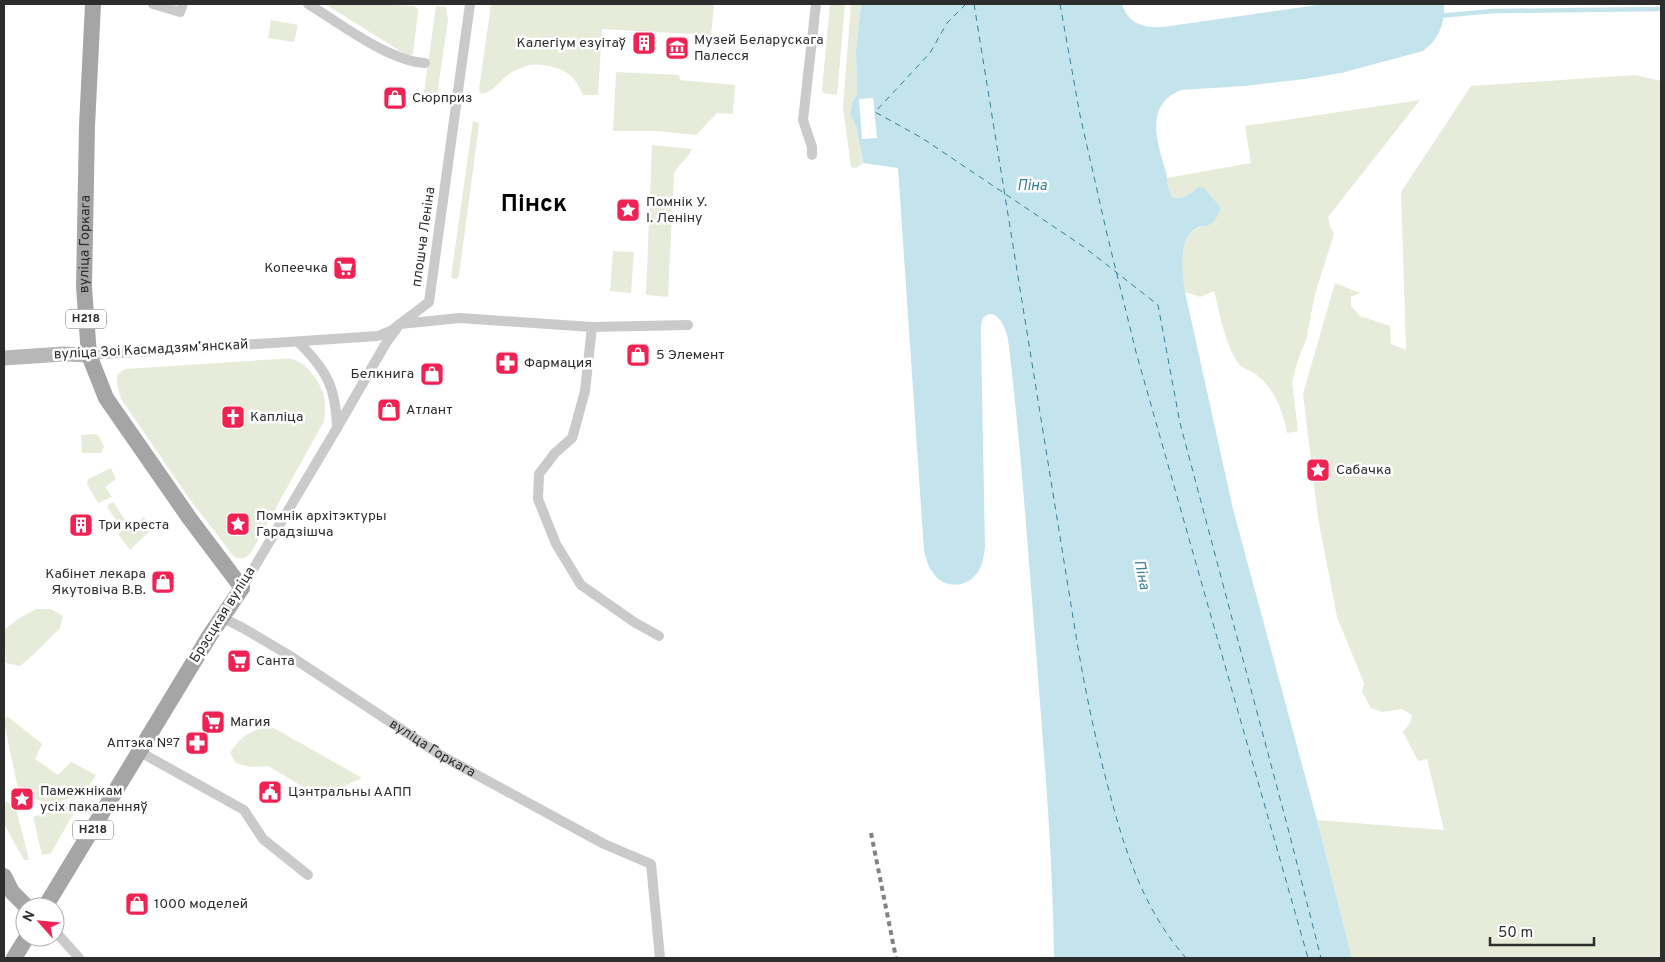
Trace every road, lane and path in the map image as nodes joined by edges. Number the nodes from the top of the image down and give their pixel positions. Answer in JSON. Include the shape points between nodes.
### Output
{"nodes":[{"id":1,"x":93,"y":4,"type":"edge"},
{"id":2,"x":153,"y":4,"type":"edge"},
{"id":3,"x":183,"y":4,"type":"edge"},
{"id":4,"x":308,"y":4,"type":"edge"},
{"id":5,"x":470,"y":4,"type":"edge"},
{"id":6,"x":816,"y":4,"type":"edge"},
{"id":7,"x":425,"y":62,"type":"dead end"},
{"id":8,"x":812,"y":155,"type":"dead end"},
{"id":9,"x":400,"y":324,"type":"junction"},
{"id":10,"x":688,"y":325,"type":"dead end"},
{"id":11,"x":592,"y":327,"type":"junction"},
{"id":12,"x":298,"y":342,"type":"junction"},
{"id":13,"x":89,"y":355,"type":"junction"},
{"id":14,"x":4,"y":358,"type":"edge"},
{"id":15,"x":337,"y":428,"type":"junction"},
{"id":16,"x":242,"y":588,"type":"junction"},
{"id":17,"x":221,"y":617,"type":"junction"},
{"id":18,"x":659,"y":636,"type":"dead end"},
{"id":19,"x":140,"y":752,"type":"junction"},
{"id":20,"x":308,"y":875,"type":"dead end"},
{"id":21,"x":4,"y":876,"type":"edge"},
{"id":22,"x":17,"y":897,"type":"edge"},
{"id":23,"x":51,"y":897,"type":"edge"},
{"id":24,"x":65,"y":942,"type":"edge"},
{"id":25,"x":20,"y":947,"type":"edge"},
{"id":26,"x":14,"y":958,"type":"edge"},
{"id":27,"x":79,"y":958,"type":"edge"},
{"id":28,"x":660,"y":958,"type":"edge"}],
"edges":[{"from":1,"to":13,"type":"main road","name":"вуліца Горкага","number":"Н218","via":[[84,287]]},
{"from":2,"to":3,"type":"street","via":[[180,12]]},
{"from":4,"to":7,"type":"street","via":[[378,47],[412,62]]},
{"from":5,"to":9,"type":"street","name":"плошча Леніна","via":[[429,302]]},
{"from":6,"to":8,"type":"street","via":[[803,120]]},
{"from":9,"to":11,"type":"street","via":[[460,318]]},
{"from":9,"to":12,"type":"street","name":"вуліца Зоі Касмадзямʼянскай","via":[[378,336]]},
{"from":9,"to":15,"type":"street","name":"Брэсцкая вуліца"},
{"from":10,"to":11,"type":"street"},
{"from":11,"to":18,"type":"street","via":[[585,391],[572,438],[539,474],[538,499],[556,544],[581,585]]},
{"from":12,"to":13,"type":"street","name":"вуліца Зоі Касмадзямʼянскай"},
{"from":12,"to":15,"type":"street","via":[[326,375],[336,407]]},
{"from":13,"to":14,"type":"main road","name":"вуліца Зоі Касмадзямʼянскай"},
{"from":13,"to":16,"type":"main road","name":"вуліца Горкага","number":"Н218","via":[[106,398]]},
{"from":15,"to":16,"type":"street","name":"Брэсцкая вуліца"},
{"from":16,"to":17,"type":"main road","name":"Брэсцкая вуліца","number":"Н218"},
{"from":17,"to":19,"type":"main road","name":"Брэсцкая вуліца","number":"Н218"},
{"from":17,"to":28,"type":"street","name":"вуліца Горкага","via":[[287,654],[442,756],[604,844],[651,864]]},
{"from":19,"to":20,"type":"street","via":[[244,810],[264,839]]},
{"from":19,"to":23,"type":"main road","name":"Брэсцкая вуліца","number":"Н218"},
{"from":21,"to":22,"type":"main road"},
{"from":24,"to":27,"type":"street"},
{"from":25,"to":26,"type":"main road"}]}
